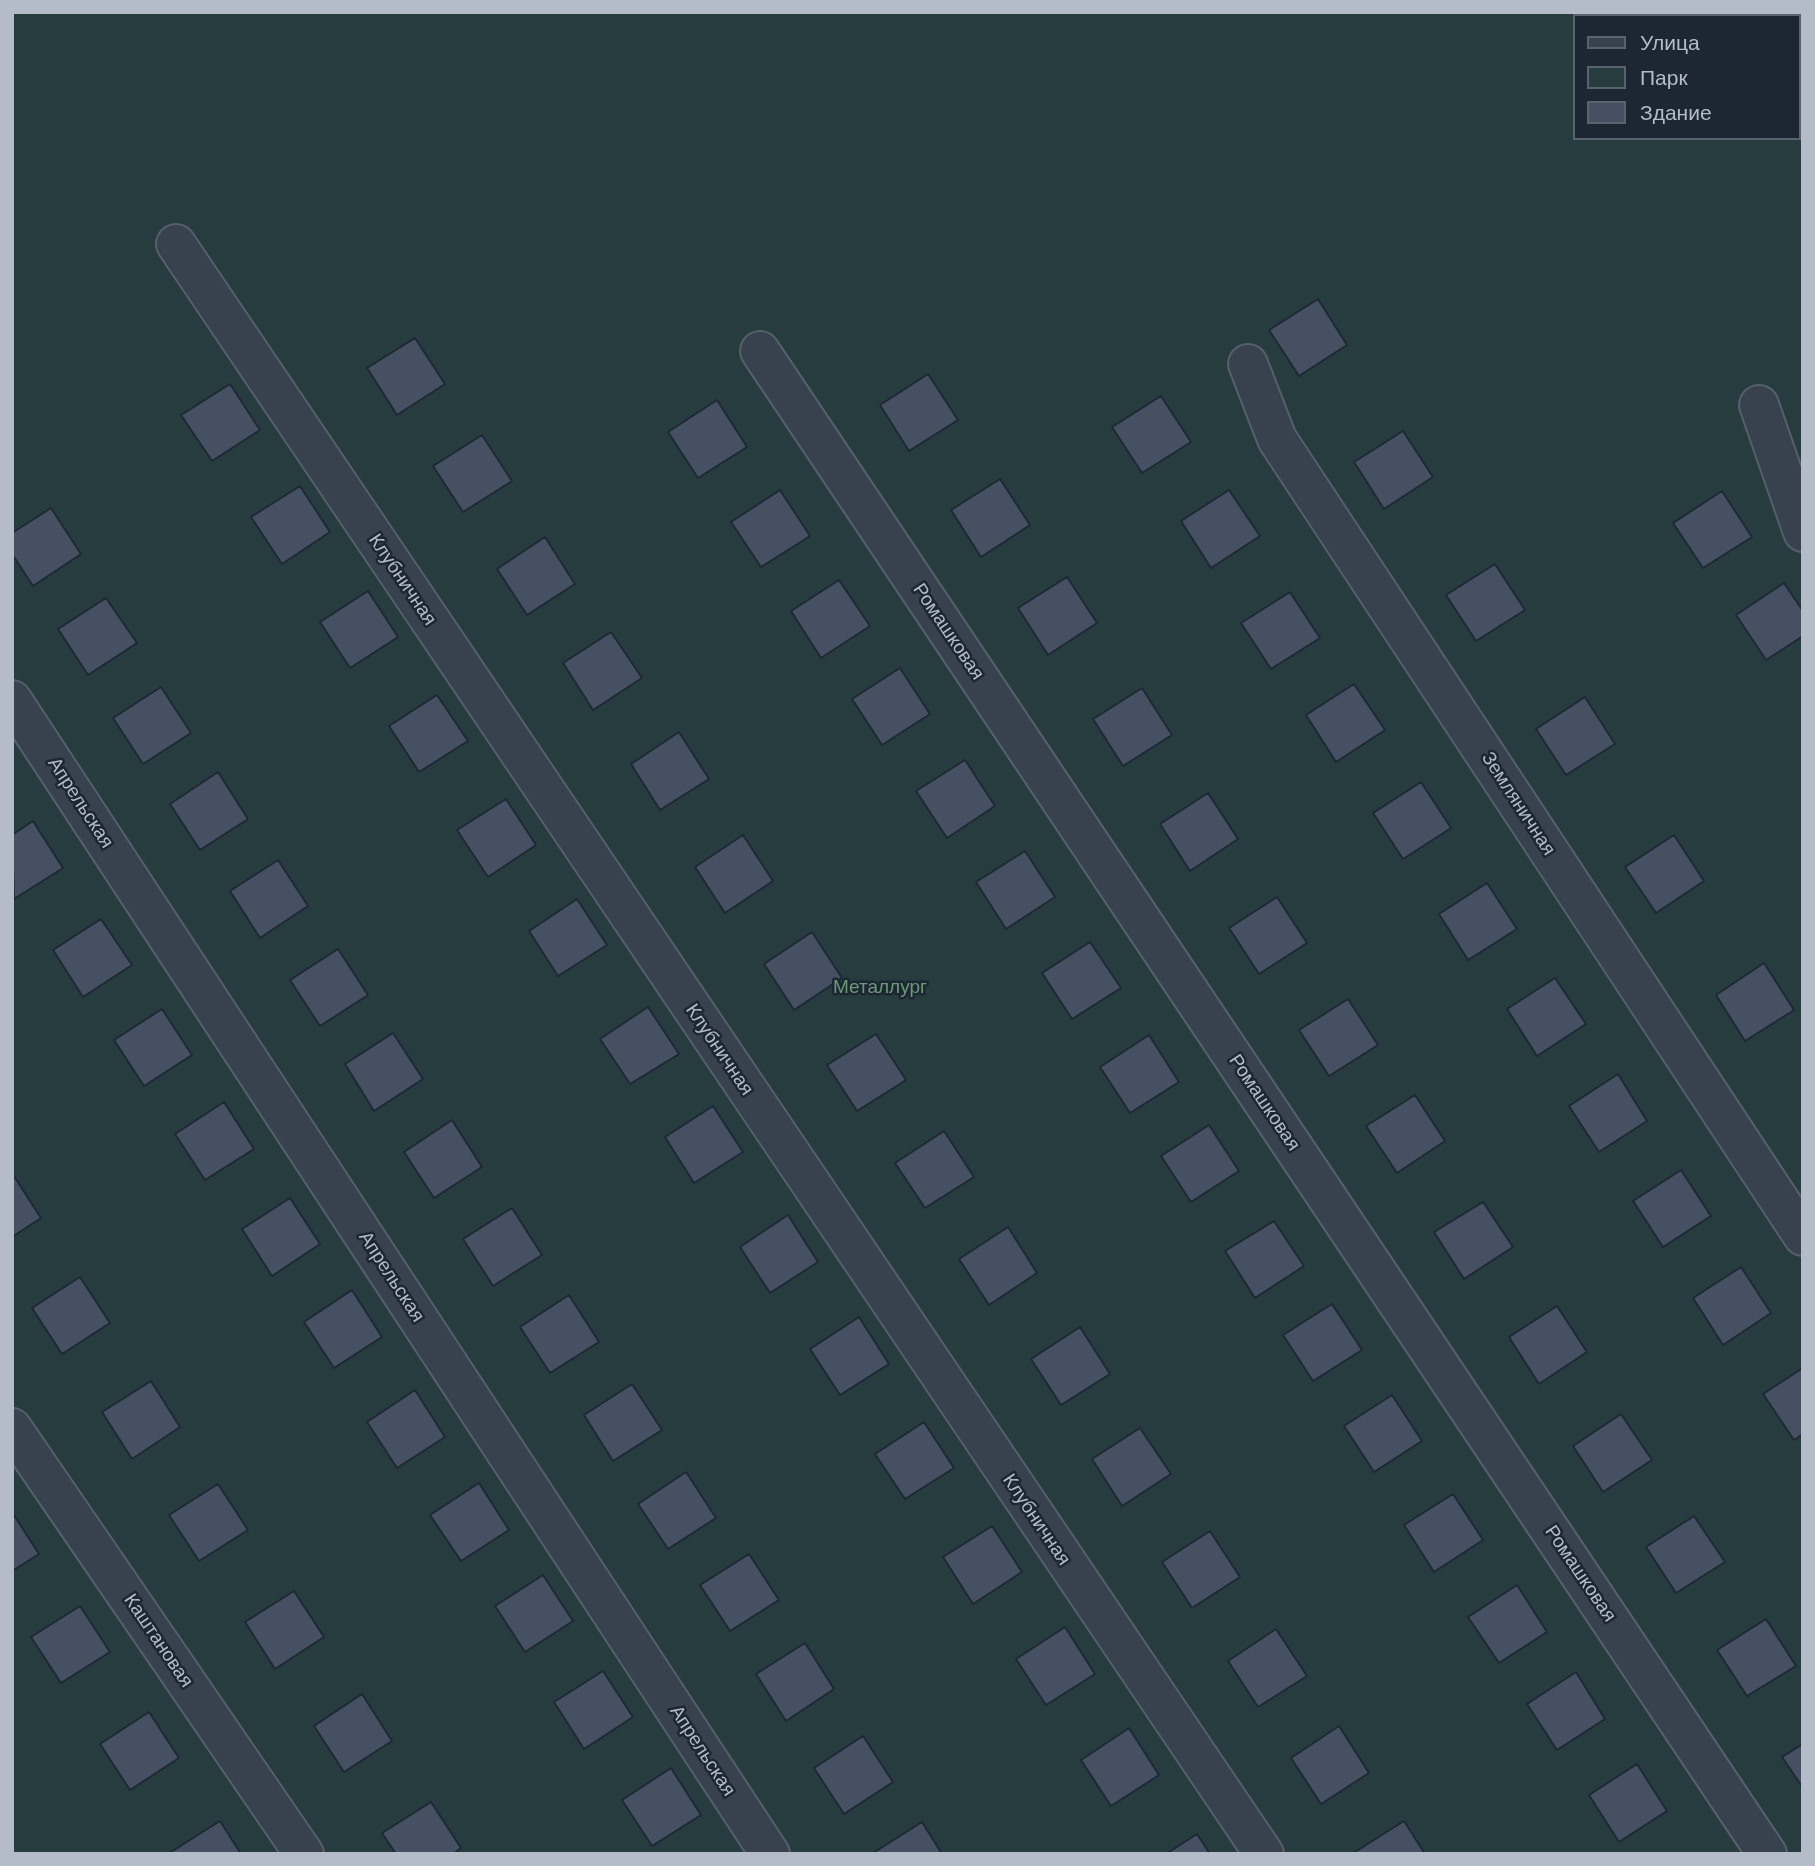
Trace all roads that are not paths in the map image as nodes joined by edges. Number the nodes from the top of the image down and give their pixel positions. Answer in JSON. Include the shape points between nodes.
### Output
{"nodes":[{"id":1,"x":176,"y":244,"type":"dead end"},
{"id":2,"x":760,"y":351,"type":"dead end"},
{"id":3,"x":1248,"y":364,"type":"dead end"},
{"id":4,"x":1759,"y":405,"type":"dead end"},
{"id":5,"x":1803,"y":532,"type":"edge"},
{"id":6,"x":12,"y":700,"type":"edge"},
{"id":7,"x":1803,"y":1236,"type":"edge"},
{"id":8,"x":12,"y":1428,"type":"edge"},
{"id":9,"x":304,"y":1854,"type":"edge"},
{"id":10,"x":770,"y":1854,"type":"edge"},
{"id":11,"x":1264,"y":1854,"type":"edge"},
{"id":12,"x":1767,"y":1854,"type":"edge"}],
"edges":[{"from":1,"to":11,"type":"street","name":"Клубничная"},
{"from":2,"to":12,"type":"street","name":"Ромашковая"},
{"from":3,"to":7,"type":"street","name":"Земляничная","via":[[1277,439]]},
{"from":4,"to":5,"type":"street"},
{"from":6,"to":10,"type":"street","name":"Апрельская"},
{"from":8,"to":9,"type":"street","name":"Каштановая"}]}
